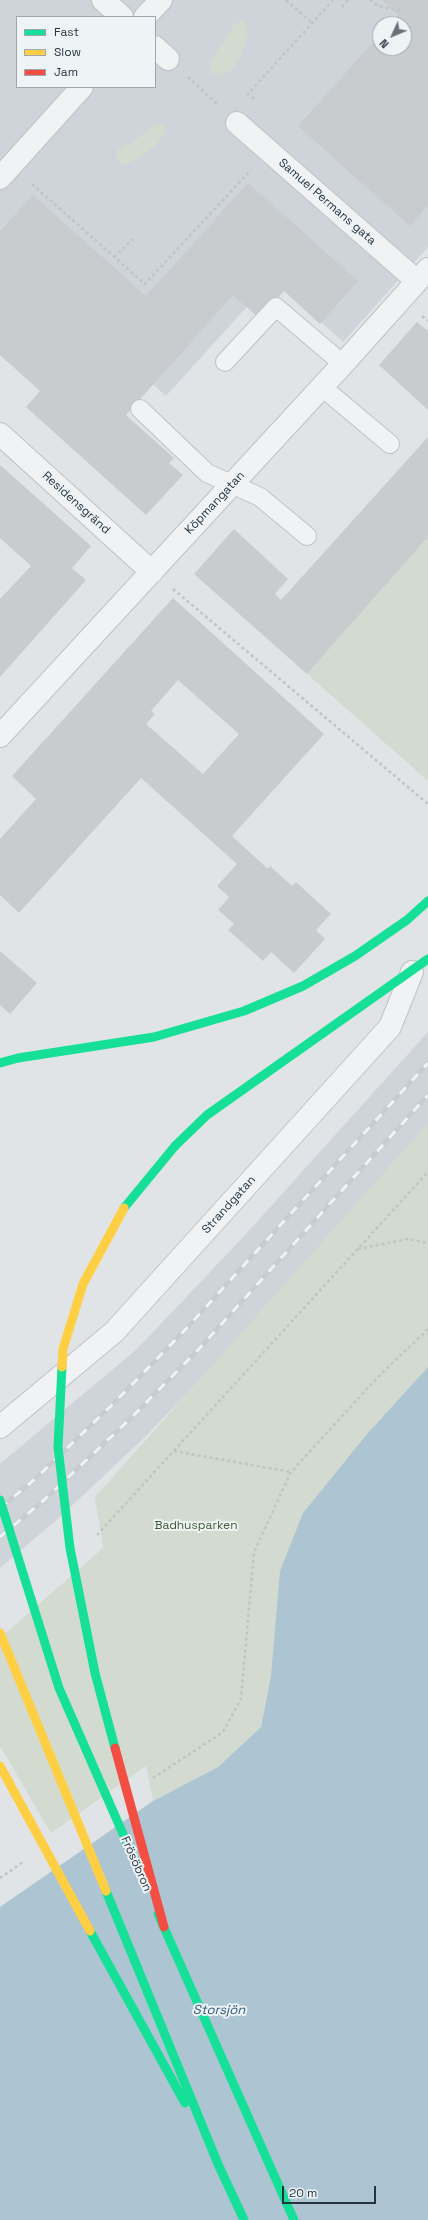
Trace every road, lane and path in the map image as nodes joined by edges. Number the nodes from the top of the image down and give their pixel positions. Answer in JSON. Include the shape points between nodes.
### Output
{"nodes":[{"id":1,"x":103,"y":0,"type":"edge"},
{"id":2,"x":161,"y":0,"type":"edge"},
{"id":3,"x":286,"y":0,"type":"edge"},
{"id":4,"x":333,"y":0,"type":"edge"},
{"id":5,"x":348,"y":0,"type":"edge"},
{"id":6,"x":370,"y":0,"type":"edge"},
{"id":7,"x":342,"y":7,"type":"dead end"},
{"id":8,"x":401,"y":11,"type":"dead end"},
{"id":9,"x":121,"y":16,"type":"edge"},
{"id":10,"x":147,"y":16,"type":"edge"},
{"id":11,"x":312,"y":23,"type":"junction"},
{"id":12,"x":162,"y":53,"type":"edge"},
{"id":13,"x":81,"y":88,"type":"edge"},
{"id":14,"x":257,"y":102,"type":"dead end"},
{"id":15,"x":237,"y":123,"type":"joint"},
{"id":16,"x":6,"y":171,"type":"edge"},
{"id":17,"x":257,"y":172,"type":"dead end"},
{"id":18,"x":133,"y":239,"type":"dead end"},
{"id":19,"x":114,"y":257,"type":"junction"},
{"id":20,"x":423,"y":275,"type":"edge"},
{"id":21,"x":402,"y":298,"type":"junction"},
{"id":22,"x":428,"y":321,"type":"edge"},
{"id":23,"x":225,"y":362,"type":"dead end"},
{"id":24,"x":343,"y":364,"type":"junction"},
{"id":25,"x":322,"y":387,"type":"junction"},
{"id":26,"x":140,"y":409,"type":"dead end"},
{"id":27,"x":0,"y":434,"type":"edge"},
{"id":28,"x":390,"y":444,"type":"dead end"},
{"id":29,"x":233,"y":483,"type":"junction"},
{"id":30,"x":307,"y":536,"type":"dead end"},
{"id":31,"x":152,"y":572,"type":"junction"},
{"id":32,"x":0,"y":736,"type":"edge"},
{"id":33,"x":428,"y":804,"type":"edge"},
{"id":34,"x":428,"y":901,"type":"edge"},
{"id":35,"x":420,"y":966,"type":"edge"},
{"id":36,"x":0,"y":1063,"type":"edge"},
{"id":37,"x":428,"y":1172,"type":"edge"},
{"id":38,"x":428,"y":1243,"type":"edge"},
{"id":39,"x":357,"y":1250,"type":"junction"},
{"id":40,"x":428,"y":1329,"type":"edge"},
{"id":41,"x":0,"y":1427,"type":"edge"},
{"id":42,"x":174,"y":1451,"type":"junction"},
{"id":43,"x":291,"y":1472,"type":"junction"},
{"id":44,"x":0,"y":1500,"type":"edge"},
{"id":45,"x":91,"y":1541,"type":"dead end"},
{"id":46,"x":0,"y":1633,"type":"edge"},
{"id":47,"x":0,"y":1766,"type":"edge"},
{"id":48,"x":150,"y":1780,"type":"dead end"},
{"id":49,"x":26,"y":1860,"type":"dead end"},
{"id":50,"x":0,"y":1878,"type":"edge"},
{"id":51,"x":164,"y":1927,"type":"junction"},
{"id":52,"x":218,"y":2164,"type":"junction"},
{"id":53,"x":244,"y":2220,"type":"edge"},
{"id":54,"x":294,"y":2220,"type":"edge"}],
"edges":[{"from":1,"to":9,"type":"street"},
{"from":2,"to":10,"type":"street"},
{"from":3,"to":11,"type":"path"},
{"from":4,"to":11,"type":"path"},
{"from":5,"to":7,"type":"path"},
{"from":6,"to":8,"type":"path","via":[[378,6]]},
{"from":11,"to":14,"type":"path","via":[[248,94]]},
{"from":12,"to":15,"type":"path"},
{"from":13,"to":16,"type":"street"},
{"from":15,"to":20,"type":"street","name":"Samuel Permans gata"},
{"from":16,"to":19,"type":"path"},
{"from":17,"to":19,"type":"path","via":[[252,168],[145,284]]},
{"from":18,"to":19,"type":"path"},
{"from":20,"to":21,"type":"street","name":"Köpmangatan"},
{"from":21,"to":22,"type":"path"},
{"from":21,"to":24,"type":"street","name":"Köpmangatan"},
{"from":23,"to":24,"type":"lane","via":[[276,307]]},
{"from":24,"to":25,"type":"street","name":"Köpmangatan"},
{"from":25,"to":28,"type":"lane"},
{"from":25,"to":29,"type":"street","name":"Köpmangatan"},
{"from":26,"to":29,"type":"lane","via":[[207,473]]},
{"from":27,"to":31,"type":"street","name":"Residensgränd"},
{"from":29,"to":30,"type":"lane","via":[[260,497]]},
{"from":29,"to":31,"type":"street","name":"Köpmangatan"},
{"from":31,"to":32,"type":"street","name":"Köpmangatan"},
{"from":31,"to":33,"type":"path"},
{"from":34,"to":36,"type":"main road","via":[[407,920],[355,956],[303,986],[244,1011],[154,1037]]},
{"from":35,"to":41,"type":"street","name":"Strandgatan","via":[[390,1027],[114,1332]]},
{"from":35,"to":51,"type":"main road","bridge":true,"via":[[207,1114],[175,1146],[122,1209],[83,1284],[63,1349],[58,1447],[70,1548],[95,1673]]},
{"from":37,"to":39,"type":"path"},
{"from":38,"to":39,"type":"path","via":[[408,1239]]},
{"from":39,"to":42,"type":"path"},
{"from":40,"to":43,"type":"path","via":[[377,1378]]},
{"from":42,"to":43,"type":"path"},
{"from":42,"to":45,"type":"path"},
{"from":43,"to":48,"type":"path","via":[[254,1552],[241,1699],[223,1732]]},
{"from":44,"to":51,"type":"main road","name":"Frösöbron","bridge":true,"via":[[59,1688]]},
{"from":46,"to":52,"type":"main road","bridge":true},
{"from":47,"to":52,"type":"main road","bridge":true},
{"from":49,"to":50,"type":"path"},
{"from":51,"to":54,"type":"main road","name":"Frösöbron","bridge":true},
{"from":52,"to":53,"type":"main road","bridge":true}]}
